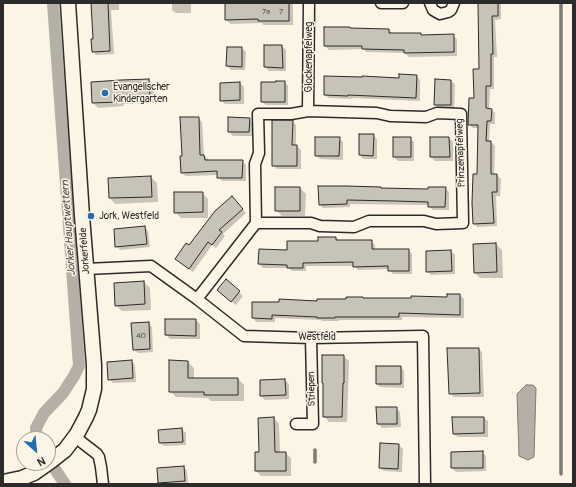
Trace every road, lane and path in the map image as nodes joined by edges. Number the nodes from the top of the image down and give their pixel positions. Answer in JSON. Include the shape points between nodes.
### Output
{"nodes":[{"id":1,"x":68,"y":3,"type":"edge"},
{"id":2,"x":309,"y":3,"type":"edge"},
{"id":3,"x":381,"y":3,"type":"edge"},
{"id":4,"x":403,"y":3,"type":"edge"},
{"id":5,"x":430,"y":3,"type":"edge"},
{"id":6,"x":454,"y":3,"type":"edge"},
{"id":7,"x":308,"y":111,"type":"junction"},
{"id":8,"x":256,"y":223,"type":"junction"},
{"id":9,"x":86,"y":269,"type":"junction"},
{"id":10,"x":197,"y":299,"type":"junction"},
{"id":11,"x":311,"y":338,"type":"junction"},
{"id":12,"x":296,"y":424,"type":"dead end"},
{"id":13,"x":75,"y":437,"type":"junction"},
{"id":14,"x":3,"y":482,"type":"edge"},
{"id":15,"x":425,"y":483,"type":"edge"},
{"id":16,"x":103,"y":484,"type":"edge"}],
"edges":[{"from":1,"to":9,"type":"street","name":"Jorkerfelde"},
{"from":2,"to":7,"type":"street","name":"Glockenapfelweg"},
{"from":3,"to":4,"type":"street"},
{"from":5,"to":6,"type":"street","via":[[433,10],[440,14],[451,10]]},
{"from":7,"to":8,"type":"street","name":"Prinzenapfelweg","via":[[258,114],[259,153],[255,164]]},
{"from":7,"to":8,"type":"street","name":"Prinzenapfelweg","via":[[426,117],[437,113],[461,114],[463,223],[369,221],[354,227],[320,226],[310,223]]},
{"from":8,"to":10,"type":"street"},
{"from":9,"to":10,"type":"street","name":"Westfeld","via":[[151,266]]},
{"from":9,"to":13,"type":"street","name":"Jorkerfelde","via":[[94,389],[89,410]]},
{"from":10,"to":11,"type":"street","name":"Westfeld","via":[[244,336]]},
{"from":11,"to":12,"type":"street","name":"Striepen","via":[[313,424]]},
{"from":11,"to":15,"type":"street","name":"Westfeld","via":[[423,336]]},
{"from":13,"to":14,"type":"street","name":"Jorkerfelde","via":[[60,455],[40,469],[22,478]]},
{"from":13,"to":16,"type":"street","via":[[99,457]]}]}
